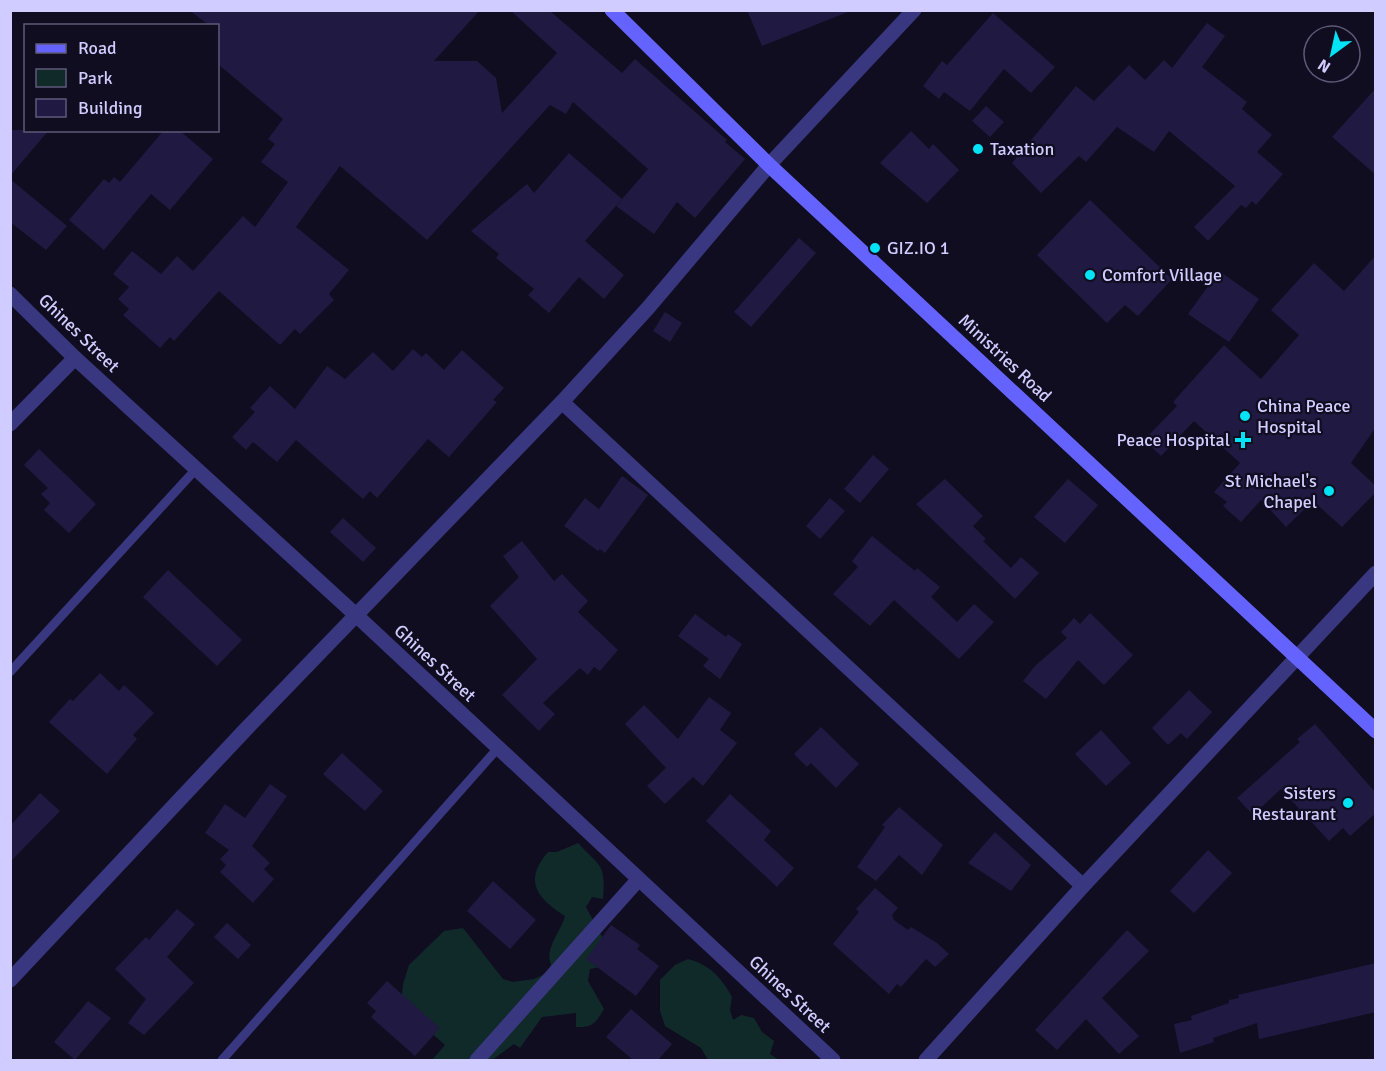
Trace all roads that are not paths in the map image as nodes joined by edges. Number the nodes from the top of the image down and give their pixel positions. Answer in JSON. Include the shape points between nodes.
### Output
{"nodes":[{"id":1,"x":612,"y":10,"type":"edge"},
{"id":2,"x":914,"y":10,"type":"edge"},
{"id":3,"x":769,"y":165,"type":"junction"},
{"id":4,"x":10,"y":294,"type":"edge"},
{"id":5,"x":75,"y":358,"type":"junction"},
{"id":6,"x":562,"y":402,"type":"junction"},
{"id":7,"x":10,"y":424,"type":"edge"},
{"id":8,"x":196,"y":468,"type":"junction"},
{"id":9,"x":1376,"y":573,"type":"edge"},
{"id":10,"x":357,"y":616,"type":"junction"},
{"id":11,"x":1298,"y":657,"type":"junction"},
{"id":12,"x":10,"y":672,"type":"edge"},
{"id":13,"x":1376,"y":730,"type":"edge"},
{"id":14,"x":498,"y":748,"type":"junction"},
{"id":15,"x":638,"y":880,"type":"junction"},
{"id":16,"x":1083,"y":886,"type":"junction"},
{"id":17,"x":10,"y":980,"type":"edge"},
{"id":18,"x":222,"y":1060,"type":"edge"},
{"id":19,"x":477,"y":1060,"type":"edge"},
{"id":20,"x":833,"y":1060,"type":"edge"},
{"id":21,"x":926,"y":1060,"type":"edge"}],
"edges":[{"from":1,"to":3,"type":"street","name":"Ministries Road"},
{"from":2,"to":3,"type":"street"},
{"from":3,"to":6,"type":"street"},
{"from":3,"to":11,"type":"street","name":"Ministries Road"},
{"from":4,"to":5,"type":"street","name":"Ghines Street"},
{"from":5,"to":7,"type":"street"},
{"from":5,"to":8,"type":"street","name":"Ghines Street"},
{"from":6,"to":10,"type":"street"},
{"from":6,"to":16,"type":"street"},
{"from":8,"to":10,"type":"street","name":"Ghines Street"},
{"from":8,"to":12,"type":"lane"},
{"from":9,"to":11,"type":"street"},
{"from":10,"to":14,"type":"street","name":"Ghines Street"},
{"from":10,"to":17,"type":"street"},
{"from":11,"to":13,"type":"street","name":"Ministries Road"},
{"from":11,"to":16,"type":"street"},
{"from":14,"to":15,"type":"street","name":"Ghines Street"},
{"from":14,"to":18,"type":"lane"},
{"from":15,"to":19,"type":"street"},
{"from":15,"to":20,"type":"street","name":"Ghines Street"},
{"from":16,"to":21,"type":"street"}]}
